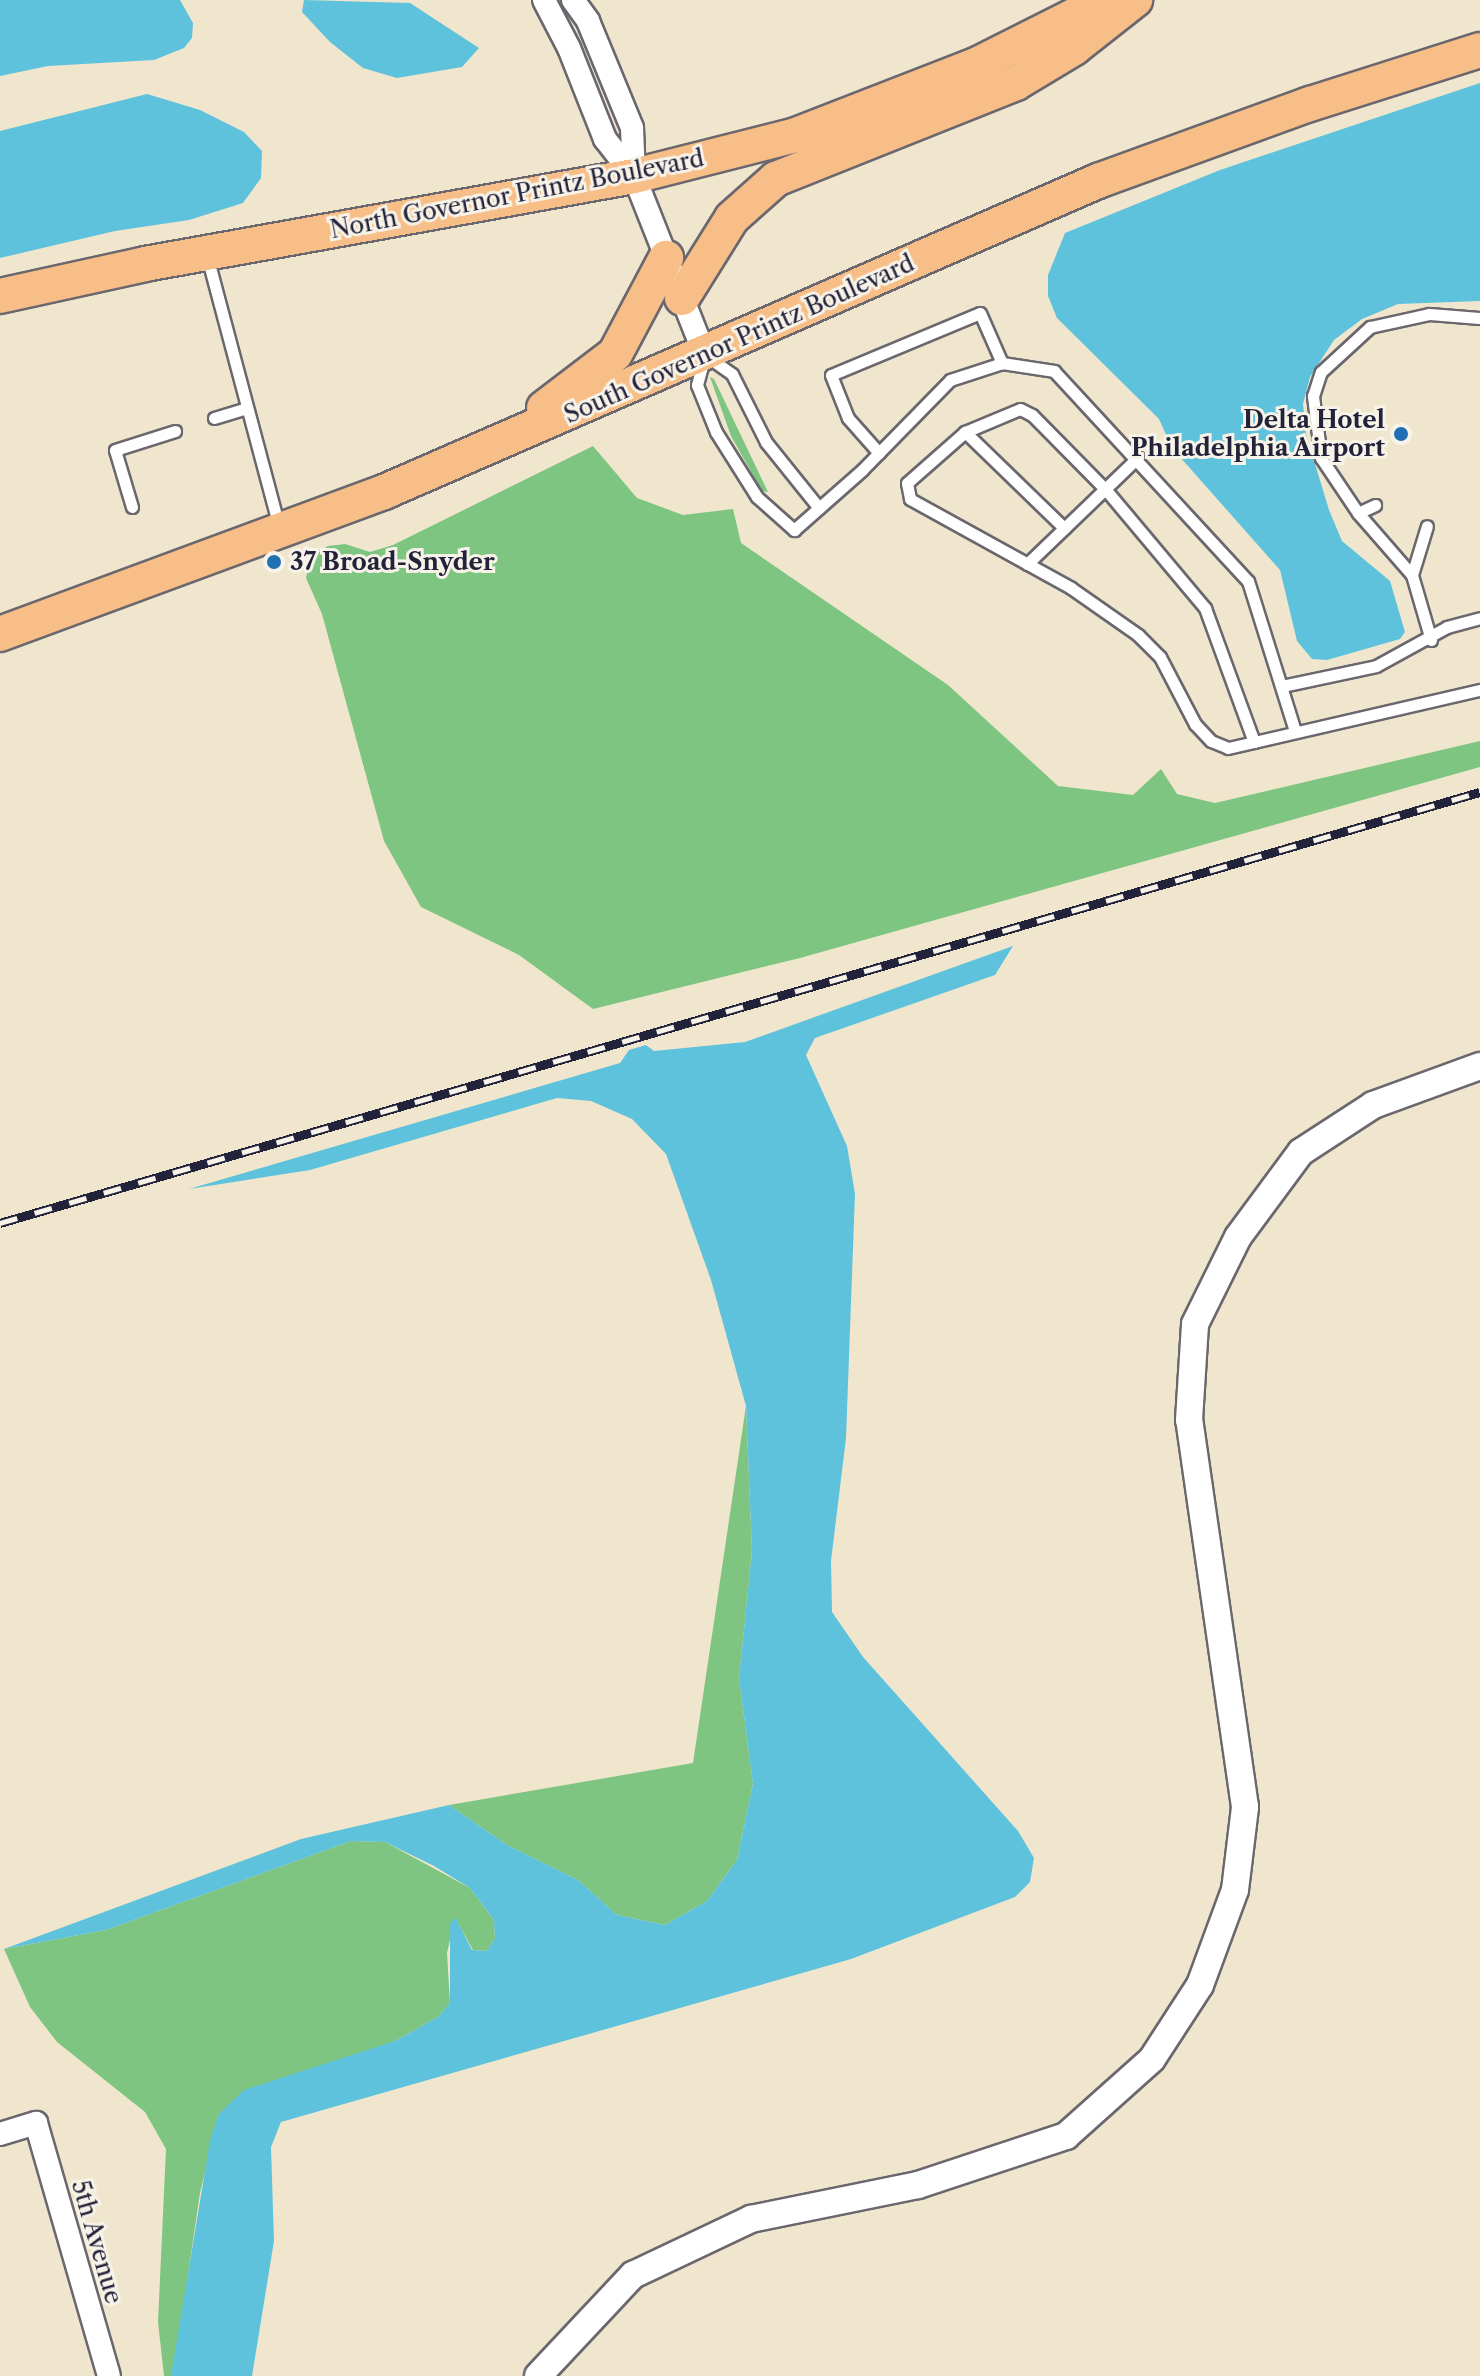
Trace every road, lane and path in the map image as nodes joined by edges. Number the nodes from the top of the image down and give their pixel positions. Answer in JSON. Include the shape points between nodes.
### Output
{"nodes":[{"id":1,"x":544,"y":0,"type":"edge"},
{"id":2,"x":573,"y":0,"type":"edge"},
{"id":3,"x":1105,"y":0,"type":"edge"},
{"id":4,"x":1135,"y":0,"type":"edge"},
{"id":5,"x":1480,"y":50,"type":"edge"},
{"id":6,"x":634,"y":176,"type":"junction"},
{"id":7,"x":207,"y":252,"type":"junction"},
{"id":8,"x":666,"y":258,"type":"junction"},
{"id":9,"x":0,"y":296,"type":"edge"},
{"id":10,"x":682,"y":298,"type":"junction"},
{"id":11,"x":1480,"y":318,"type":"edge"},
{"id":12,"x":705,"y":355,"type":"junction"},
{"id":13,"x":1002,"y":363,"type":"junction"},
{"id":14,"x":244,"y":409,"type":"junction"},
{"id":15,"x":214,"y":418,"type":"dead end"},
{"id":16,"x":175,"y":431,"type":"dead end"},
{"id":17,"x":965,"y":432,"type":"junction"},
{"id":18,"x":879,"y":453,"type":"junction"},
{"id":19,"x":1138,"y":457,"type":"junction"},
{"id":20,"x":467,"y":458,"type":"junction"},
{"id":21,"x":1105,"y":489,"type":"junction"},
{"id":22,"x":1375,"y":505,"type":"dead end"},
{"id":23,"x":132,"y":507,"type":"dead end"},
{"id":24,"x":819,"y":508,"type":"junction"},
{"id":25,"x":1358,"y":513,"type":"junction"},
{"id":26,"x":1427,"y":526,"type":"dead end"},
{"id":27,"x":1064,"y":528,"type":"junction"},
{"id":28,"x":282,"y":534,"type":"junction"},
{"id":29,"x":1027,"y":564,"type":"junction"},
{"id":30,"x":1412,"y":575,"type":"junction"},
{"id":31,"x":1480,"y":618,"type":"edge"},
{"id":32,"x":0,"y":634,"type":"edge"},
{"id":33,"x":1431,"y":640,"type":"junction"},
{"id":34,"x":1282,"y":686,"type":"junction"},
{"id":35,"x":1480,"y":690,"type":"edge"},
{"id":36,"x":1295,"y":731,"type":"junction"},
{"id":37,"x":1254,"y":742,"type":"junction"},
{"id":38,"x":1480,"y":1066,"type":"edge"},
{"id":39,"x":0,"y":2134,"type":"edge"},
{"id":40,"x":109,"y":2376,"type":"edge"},
{"id":41,"x":538,"y":2376,"type":"edge"}],
"edges":[{"from":1,"to":6,"type":"street","via":[[605,139]]},
{"from":2,"to":6,"type":"street","via":[[588,21],[632,128]]},
{"from":3,"to":6,"type":"main road","name":"North Governor Printz Boulevard","via":[[976,65],[839,121]]},
{"from":4,"to":10,"type":"main road","via":[[1074,48],[1016,83],[776,179],[732,218]]},
{"from":5,"to":12,"type":"main road","name":"South Governor Printz Boulevard","via":[[1310,104],[1098,181]]},
{"from":6,"to":7,"type":"main road","name":"North Governor Printz Boulevard"},
{"from":6,"to":8,"type":"street"},
{"from":7,"to":9,"type":"main road","name":"North Governor Printz Boulevard"},
{"from":7,"to":14,"type":"lane"},
{"from":8,"to":10,"type":"street"},
{"from":8,"to":20,"type":"main road","via":[[630,333],[604,365]]},
{"from":10,"to":12,"type":"street"},
{"from":11,"to":25,"type":"lane","via":[[1429,314],[1370,327],[1321,372],[1313,396],[1321,458]]},
{"from":12,"to":20,"type":"main road","name":"South Governor Printz Boulevard"},
{"from":12,"to":24,"type":"lane","via":[[732,374],[766,442]]},
{"from":12,"to":24,"type":"lane","via":[[697,385],[716,432],[757,497],[794,530]]},
{"from":13,"to":18,"type":"lane","via":[[950,380]]},
{"from":13,"to":18,"type":"lane","via":[[980,313],[831,375],[848,418]]},
{"from":13,"to":19,"type":"lane","via":[[1054,371]]},
{"from":14,"to":15,"type":"lane"},
{"from":14,"to":28,"type":"lane"},
{"from":16,"to":23,"type":"lane","via":[[115,450]]},
{"from":17,"to":21,"type":"lane","via":[[1020,409]]},
{"from":17,"to":27,"type":"lane"},
{"from":17,"to":29,"type":"lane","via":[[907,483],[906,493]]},
{"from":18,"to":24,"type":"lane"},
{"from":19,"to":21,"type":"lane"},
{"from":19,"to":34,"type":"lane","via":[[1248,581]]},
{"from":20,"to":28,"type":"main road","name":"South Governor Printz Boulevard"},
{"from":21,"to":27,"type":"lane"},
{"from":21,"to":37,"type":"lane","via":[[1205,608]]},
{"from":22,"to":25,"type":"lane"},
{"from":25,"to":30,"type":"lane"},
{"from":26,"to":30,"type":"lane"},
{"from":27,"to":29,"type":"lane"},
{"from":28,"to":32,"type":"main road","name":"South Governor Printz Boulevard"},
{"from":29,"to":37,"type":"lane","via":[[1138,635],[1160,657],[1195,724],[1211,741],[1228,748]]},
{"from":30,"to":33,"type":"lane"},
{"from":31,"to":33,"type":"lane","via":[[1447,627]]},
{"from":33,"to":34,"type":"lane","via":[[1376,666]]},
{"from":34,"to":36,"type":"lane"},
{"from":35,"to":36,"type":"lane"},
{"from":36,"to":37,"type":"lane"},
{"from":38,"to":41,"type":"street","via":[[1373,1105],[1301,1152],[1238,1237],[1195,1324],[1189,1420],[1245,1807],[1235,1890],[1205,1972],[1152,2059],[1066,2136],[918,2185],[751,2219],[633,2275]]},
{"from":39,"to":40,"type":"street","name":"5th Avenue","via":[[36,2123]]}]}
